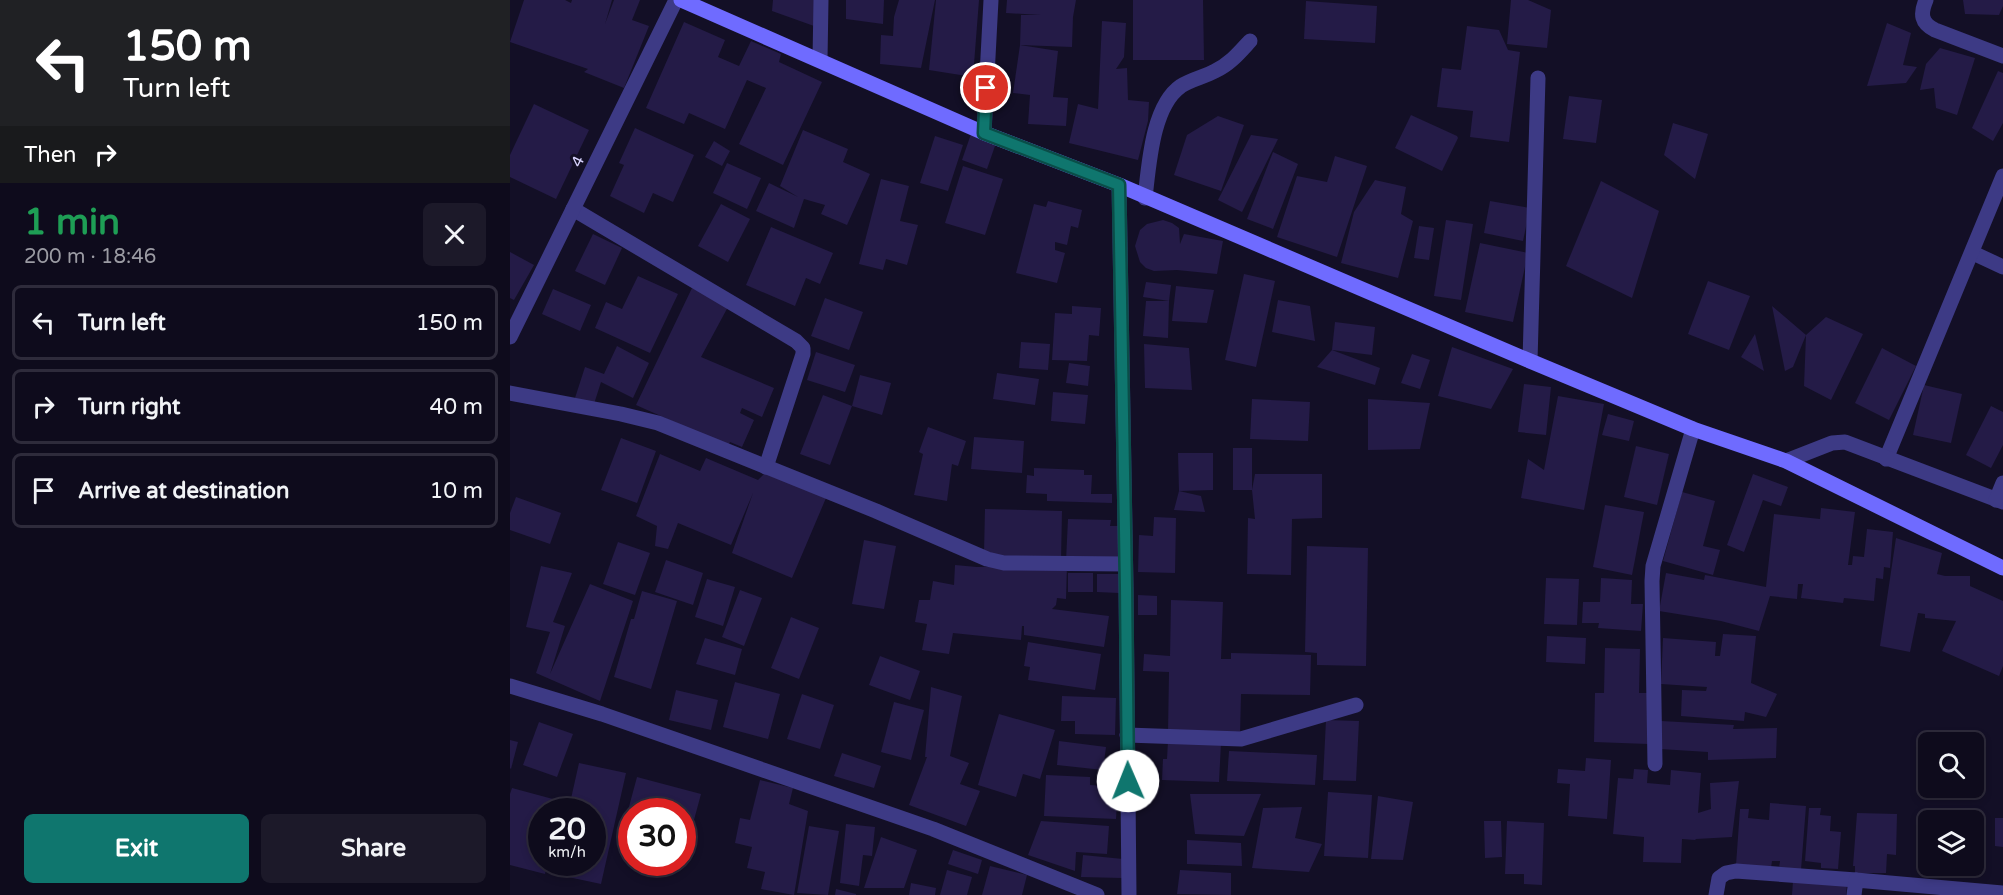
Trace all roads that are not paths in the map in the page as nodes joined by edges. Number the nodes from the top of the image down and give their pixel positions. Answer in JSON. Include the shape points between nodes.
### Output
{"nodes":[{"id":1,"x":676,"y":0,"type":"edge"},
{"id":2,"x":681,"y":0,"type":"edge"},
{"id":3,"x":821,"y":0,"type":"edge"},
{"id":4,"x":991,"y":0,"type":"edge"},
{"id":5,"x":1926,"y":0,"type":"edge"},
{"id":6,"x":1250,"y":41,"type":"dead end"},
{"id":7,"x":2003,"y":56,"type":"edge"},
{"id":8,"x":820,"y":60,"type":"junction"},
{"id":9,"x":1538,"y":78,"type":"dead end"},
{"id":10,"x":984,"y":133,"type":"junction"},
{"id":11,"x":2003,"y":176,"type":"edge"},
{"id":12,"x":1119,"y":185,"type":"junction"},
{"id":13,"x":1145,"y":198,"type":"junction"},
{"id":14,"x":573,"y":209,"type":"junction"},
{"id":15,"x":1972,"y":254,"type":"junction"},
{"id":16,"x":2003,"y":267,"type":"edge"},
{"id":17,"x":510,"y":337,"type":"edge"},
{"id":18,"x":1530,"y":361,"type":"junction"},
{"id":19,"x":510,"y":393,"type":"edge"},
{"id":20,"x":1693,"y":429,"type":"junction"},
{"id":21,"x":1886,"y":459,"type":"junction"},
{"id":22,"x":1786,"y":461,"type":"junction"},
{"id":23,"x":766,"y":467,"type":"junction"},
{"id":24,"x":2003,"y":483,"type":"edge"},
{"id":25,"x":2000,"y":501,"type":"edge"},
{"id":26,"x":1125,"y":564,"type":"junction"},
{"id":27,"x":2003,"y":568,"type":"edge"},
{"id":28,"x":510,"y":686,"type":"edge"},
{"id":29,"x":1356,"y":705,"type":"dead end"},
{"id":30,"x":1127,"y":735,"type":"junction"},
{"id":31,"x":1655,"y":764,"type":"dead end"},
{"id":32,"x":1855,"y":887,"type":"edge"},
{"id":33,"x":2003,"y":893,"type":"edge"},
{"id":34,"x":1097,"y":895,"type":"edge"},
{"id":35,"x":1129,"y":895,"type":"edge"},
{"id":36,"x":1716,"y":895,"type":"edge"}],
"edges":[{"from":1,"to":14,"type":"street","name":"4"},
{"from":2,"to":8,"type":"street"},
{"from":3,"to":8,"type":"street"},
{"from":4,"to":10,"type":"street"},
{"from":5,"to":7,"type":"street","via":[[1922,18],[1925,24]]},
{"from":6,"to":13,"type":"street","via":[[1232,60],[1180,87],[1170,98],[1151,143]]},
{"from":8,"to":10,"type":"street"},
{"from":9,"to":18,"type":"street"},
{"from":10,"to":12,"type":"street"},
{"from":11,"to":15,"type":"street"},
{"from":12,"to":13,"type":"street"},
{"from":12,"to":26,"type":"street"},
{"from":13,"to":18,"type":"street"},
{"from":14,"to":17,"type":"street","name":"4"},
{"from":14,"to":23,"type":"street","via":[[803,348]]},
{"from":15,"to":16,"type":"street"},
{"from":15,"to":21,"type":"street"},
{"from":18,"to":20,"type":"street"},
{"from":19,"to":23,"type":"street","via":[[657,423]]},
{"from":20,"to":22,"type":"street"},
{"from":20,"to":31,"type":"street","via":[[1653,566]]},
{"from":21,"to":22,"type":"street","via":[[1838,441]]},
{"from":21,"to":25,"type":"street"},
{"from":22,"to":27,"type":"street"},
{"from":23,"to":26,"type":"street","via":[[987,559],[1004,563]]},
{"from":24,"to":25,"type":"street"},
{"from":26,"to":30,"type":"street"},
{"from":28,"to":34,"type":"street","via":[[933,829]]},
{"from":29,"to":30,"type":"street","via":[[1241,739]]},
{"from":30,"to":35,"type":"street"},
{"from":32,"to":33,"type":"street"},
{"from":32,"to":36,"type":"street","via":[[1736,871],[1719,878]]}]}
